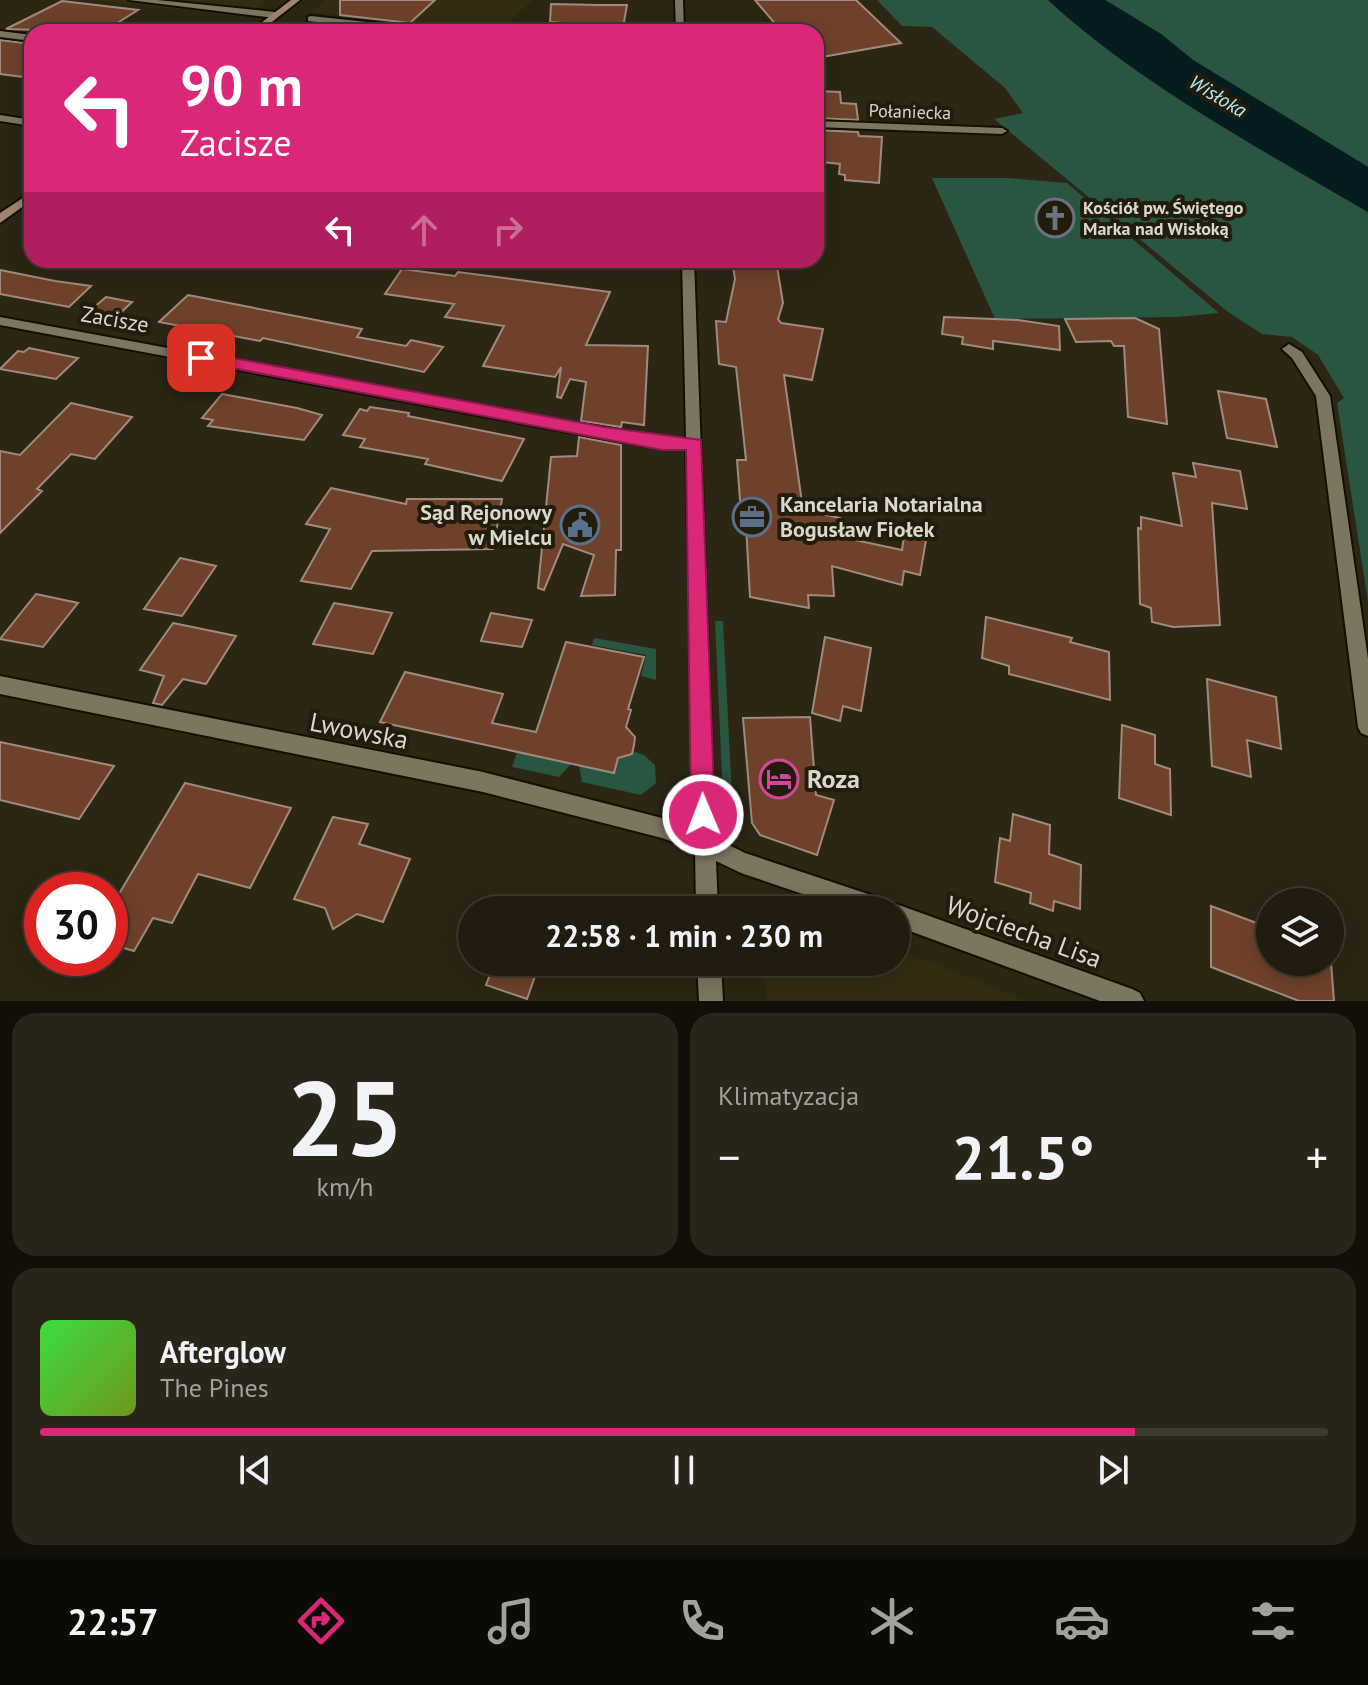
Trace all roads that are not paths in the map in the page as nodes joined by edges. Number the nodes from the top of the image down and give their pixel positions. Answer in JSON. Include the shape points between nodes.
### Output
{"nodes":[{"id":1,"x":133,"y":0,"type":"edge"},
{"id":2,"x":296,"y":0,"type":"edge"},
{"id":3,"x":679,"y":0,"type":"edge"},
{"id":4,"x":275,"y":15,"type":"junction"},
{"id":5,"x":311,"y":19,"type":"dead end"},
{"id":6,"x":263,"y":24,"type":"edge"},
{"id":7,"x":358,"y":24,"type":"edge"},
{"id":8,"x":680,"y":24,"type":"edge"},
{"id":9,"x":0,"y":34,"type":"edge"},
{"id":10,"x":24,"y":37,"type":"edge"},
{"id":11,"x":0,"y":118,"type":"edge"},
{"id":12,"x":24,"y":122,"type":"edge"},
{"id":13,"x":824,"y":124,"type":"edge"},
{"id":14,"x":1002,"y":131,"type":"dead end"},
{"id":15,"x":24,"y":201,"type":"edge"},
{"id":16,"x":0,"y":219,"type":"edge"},
{"id":17,"x":688,"y":268,"type":"edge"},
{"id":18,"x":0,"y":321,"type":"edge"},
{"id":19,"x":1289,"y":349,"type":"dead end"},
{"id":20,"x":695,"y":444,"type":"junction"},
{"id":21,"x":0,"y":685,"type":"edge"},
{"id":22,"x":1368,"y":727,"type":"edge"},
{"id":23,"x":704,"y":843,"type":"junction"},
{"id":24,"x":706,"y":896,"type":"edge"},
{"id":25,"x":842,"y":896,"type":"edge"},
{"id":26,"x":910,"y":920,"type":"edge"},
{"id":27,"x":710,"y":976,"type":"edge"},
{"id":28,"x":711,"y":1001,"type":"edge"},
{"id":29,"x":1132,"y":1001,"type":"edge"}],
"edges":[{"from":1,"to":4,"type":"street"},
{"from":2,"to":4,"type":"street"},
{"from":3,"to":8,"type":"street"},
{"from":4,"to":6,"type":"street"},
{"from":5,"to":7,"type":"street"},
{"from":9,"to":10,"type":"street"},
{"from":11,"to":12,"type":"street"},
{"from":13,"to":14,"type":"street","name":"Połaniecka"},
{"from":15,"to":16,"type":"street"},
{"from":17,"to":20,"type":"street"},
{"from":18,"to":20,"type":"street","name":"Zacisze","via":[[546,423]]},
{"from":19,"to":22,"type":"street","via":[[1323,396]]},
{"from":20,"to":23,"type":"street"},
{"from":21,"to":23,"type":"street","name":"Lwowska","via":[[483,782]]},
{"from":23,"to":24,"type":"street"},
{"from":23,"to":25,"type":"street","via":[[741,862]]},
{"from":26,"to":29,"type":"street","name":"Wojciecha Lisa"},
{"from":27,"to":28,"type":"street"}]}
